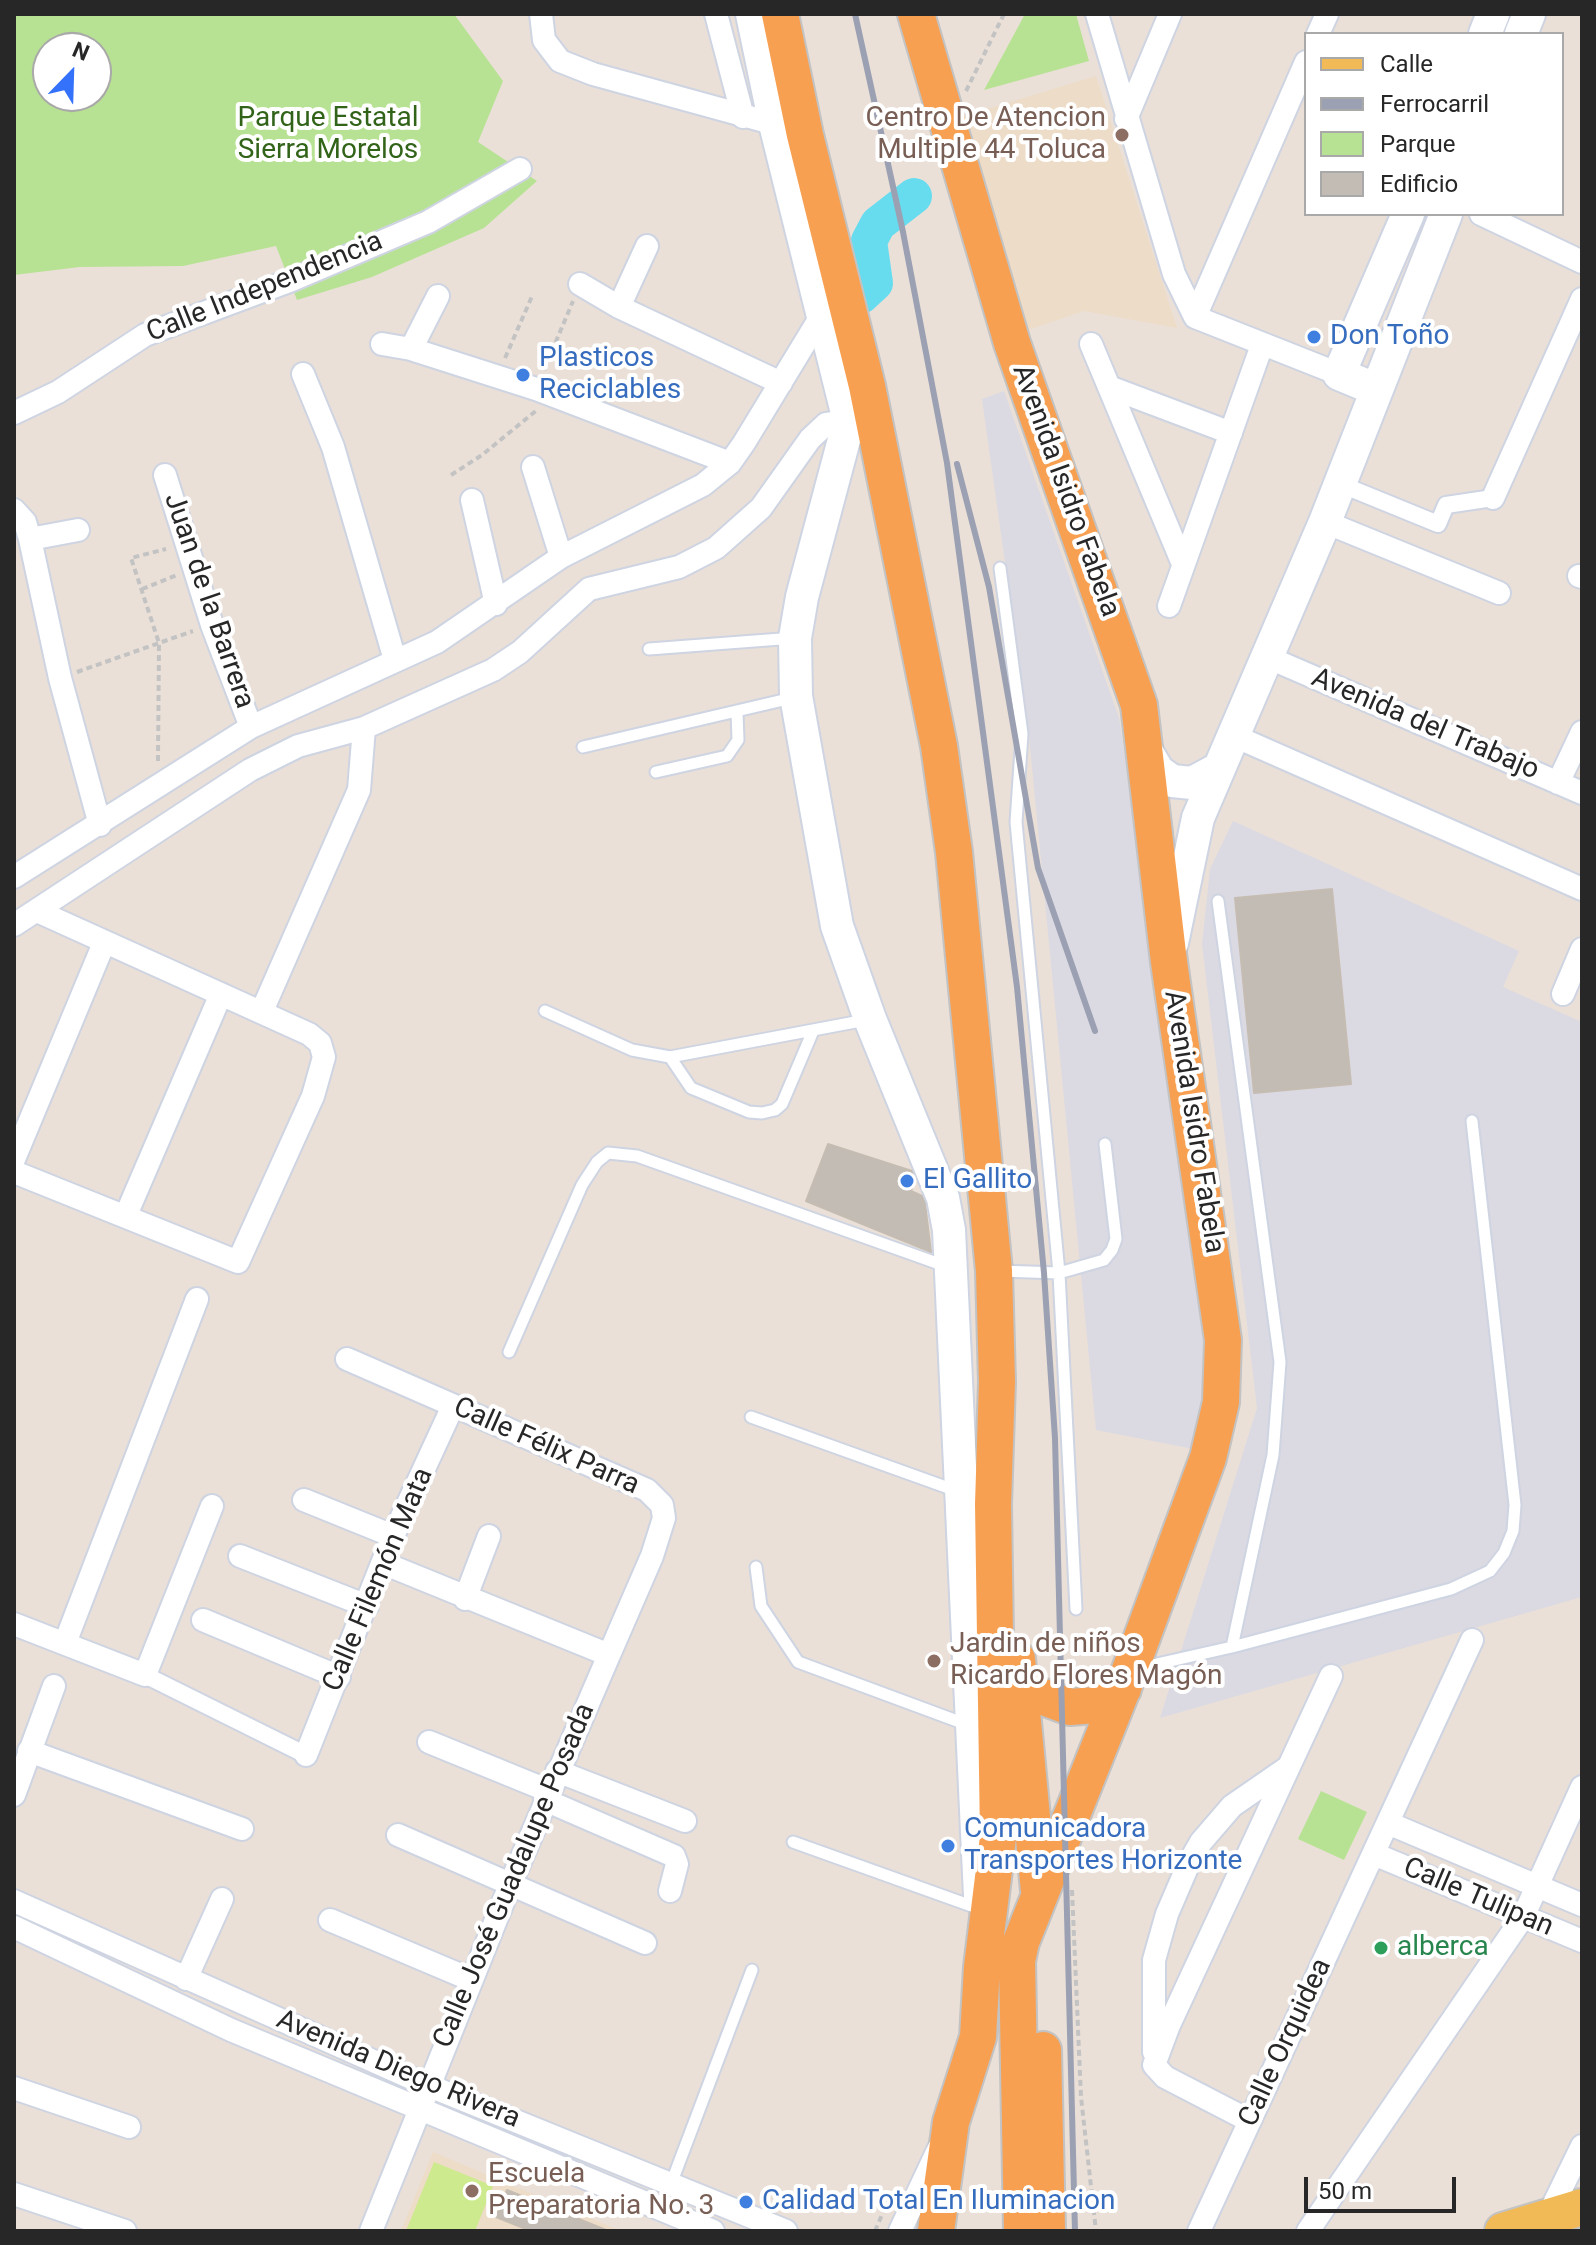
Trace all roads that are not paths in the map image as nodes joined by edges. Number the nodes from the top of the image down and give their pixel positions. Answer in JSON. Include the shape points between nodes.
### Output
{"nodes":[{"id":1,"x":541,"y":14,"type":"edge"},
{"id":2,"x":716,"y":14,"type":"edge"},
{"id":3,"x":752,"y":14,"type":"edge"},
{"id":4,"x":780,"y":14,"type":"edge"},
{"id":5,"x":916,"y":14,"type":"edge"},
{"id":6,"x":1097,"y":14,"type":"edge"},
{"id":7,"x":1170,"y":14,"type":"edge"},
{"id":8,"x":1304,"y":67,"type":"edge"},
{"id":9,"x":743,"y":117,"type":"junction"},
{"id":10,"x":1126,"y":119,"type":"junction"},
{"id":11,"x":775,"y":124,"type":"junction"},
{"id":12,"x":520,"y":169,"type":"dead end"},
{"id":13,"x":1407,"y":216,"type":"edge"},
{"id":14,"x":1445,"y":216,"type":"edge"},
{"id":15,"x":1485,"y":216,"type":"edge"},
{"id":16,"x":647,"y":246,"type":"dead end"},
{"id":17,"x":1582,"y":262,"type":"edge"},
{"id":18,"x":580,"y":284,"type":"road end"},
{"id":19,"x":438,"y":296,"type":"dead end"},
{"id":20,"x":1582,"y":299,"type":"edge"},
{"id":21,"x":619,"y":307,"type":"junction"},
{"id":22,"x":823,"y":313,"type":"junction"},
{"id":23,"x":1195,"y":317,"type":"junction"},
{"id":24,"x":382,"y":344,"type":"dead end"},
{"id":25,"x":1091,"y":344,"type":"dead end"},
{"id":26,"x":1262,"y":345,"type":"junction"},
{"id":27,"x":411,"y":349,"type":"junction"},
{"id":28,"x":303,"y":374,"type":"dead end"},
{"id":29,"x":1339,"y":374,"type":"junction"},
{"id":30,"x":781,"y":383,"type":"junction"},
{"id":31,"x":1109,"y":387,"type":"junction"},
{"id":32,"x":1375,"y":389,"type":"junction"},
{"id":33,"x":14,"y":413,"type":"edge"},
{"id":34,"x":849,"y":421,"type":"junction"},
{"id":35,"x":1231,"y":433,"type":"junction"},
{"id":36,"x":730,"y":463,"type":"junction"},
{"id":37,"x":533,"y":467,"type":"dead end"},
{"id":38,"x":165,"y":475,"type":"dead end"},
{"id":39,"x":1340,"y":484,"type":"junction"},
{"id":40,"x":1493,"y":498,"type":"joint"},
{"id":41,"x":472,"y":500,"type":"dead end"},
{"id":42,"x":14,"y":510,"type":"edge"},
{"id":43,"x":1325,"y":522,"type":"junction"},
{"id":44,"x":78,"y":530,"type":"dead end"},
{"id":45,"x":30,"y":539,"type":"junction"},
{"id":46,"x":561,"y":557,"type":"junction"},
{"id":47,"x":1183,"y":564,"type":"junction"},
{"id":48,"x":1000,"y":568,"type":"dead end"},
{"id":49,"x":901,"y":569,"type":"junction"},
{"id":50,"x":1499,"y":593,"type":"dead end"},
{"id":51,"x":496,"y":604,"type":"junction"},
{"id":52,"x":1169,"y":606,"type":"dead end"},
{"id":53,"x":795,"y":638,"type":"junction"},
{"id":54,"x":649,"y":649,"type":"dead end"},
{"id":55,"x":1267,"y":657,"type":"junction"},
{"id":56,"x":395,"y":660,"type":"junction"},
{"id":57,"x":796,"y":696,"type":"junction"},
{"id":58,"x":737,"y":713,"type":"junction"},
{"id":59,"x":251,"y":727,"type":"junction"},
{"id":60,"x":364,"y":728,"type":"junction"},
{"id":61,"x":1582,"y":732,"type":"edge"},
{"id":62,"x":1232,"y":735,"type":"junction"},
{"id":63,"x":583,"y":747,"type":"dead end"},
{"id":64,"x":1147,"y":752,"type":"junction"},
{"id":65,"x":1218,"y":769,"type":"junction"},
{"id":66,"x":656,"y":772,"type":"dead end"},
{"id":67,"x":1558,"y":783,"type":"junction"},
{"id":68,"x":1582,"y":793,"type":"edge"},
{"id":69,"x":100,"y":825,"type":"junction"},
{"id":70,"x":19,"y":868,"type":"edge"},
{"id":71,"x":1582,"y":889,"type":"edge"},
{"id":72,"x":1218,"y":901,"type":"dead end"},
{"id":73,"x":37,"y":911,"type":"junction"},
{"id":74,"x":14,"y":925,"type":"edge"},
{"id":75,"x":104,"y":943,"type":"junction"},
{"id":76,"x":1582,"y":949,"type":"edge"},
{"id":77,"x":1169,"y":962,"type":"junction"},
{"id":78,"x":221,"y":994,"type":"junction"},
{"id":79,"x":1563,"y":994,"type":"dead end"},
{"id":80,"x":262,"y":1011,"type":"junction"},
{"id":81,"x":545,"y":1011,"type":"dead end"},
{"id":82,"x":870,"y":1019,"type":"junction"},
{"id":83,"x":813,"y":1031,"type":"junction"},
{"id":84,"x":670,"y":1057,"type":"junction"},
{"id":85,"x":1472,"y":1121,"type":"dead end"},
{"id":86,"x":1105,"y":1144,"type":"dead end"},
{"id":87,"x":14,"y":1159,"type":"edge"},
{"id":88,"x":14,"y":1172,"type":"edge"},
{"id":89,"x":126,"y":1215,"type":"junction"},
{"id":90,"x":950,"y":1268,"type":"junction"},
{"id":91,"x":994,"y":1271,"type":"junction"},
{"id":92,"x":1059,"y":1273,"type":"junction"},
{"id":93,"x":197,"y":1299,"type":"dead end"},
{"id":94,"x":509,"y":1352,"type":"dead end"},
{"id":95,"x":347,"y":1359,"type":"dead end"},
{"id":96,"x":997,"y":1382,"type":"junction"},
{"id":97,"x":453,"y":1406,"type":"junction"},
{"id":98,"x":751,"y":1417,"type":"dead end"},
{"id":99,"x":961,"y":1492,"type":"junction"},
{"id":100,"x":304,"y":1500,"type":"dead end"},
{"id":101,"x":212,"y":1506,"type":"dead end"},
{"id":102,"x":393,"y":1536,"type":"junction"},
{"id":103,"x":489,"y":1536,"type":"dead end"},
{"id":104,"x":240,"y":1556,"type":"dead end"},
{"id":105,"x":383,"y":1563,"type":"junction"},
{"id":106,"x":756,"y":1567,"type":"dead end"},
{"id":107,"x":465,"y":1599,"type":"junction"},
{"id":108,"x":367,"y":1606,"type":"junction"},
{"id":109,"x":1076,"y":1609,"type":"dead end"},
{"id":110,"x":203,"y":1620,"type":"dead end"},
{"id":111,"x":14,"y":1624,"type":"edge"},
{"id":112,"x":1472,"y":1640,"type":"dead end"},
{"id":113,"x":65,"y":1643,"type":"junction"},
{"id":114,"x":1232,"y":1647,"type":"junction"},
{"id":115,"x":609,"y":1655,"type":"junction"},
{"id":116,"x":1017,"y":1670,"type":"junction"},
{"id":117,"x":145,"y":1675,"type":"junction"},
{"id":118,"x":1331,"y":1676,"type":"dead end"},
{"id":119,"x":339,"y":1677,"type":"junction"},
{"id":120,"x":1126,"y":1679,"type":"junction"},
{"id":121,"x":54,"y":1686,"type":"dead end"},
{"id":122,"x":973,"y":1726,"type":"junction"},
{"id":123,"x":429,"y":1742,"type":"dead end"},
{"id":124,"x":29,"y":1751,"type":"junction"},
{"id":125,"x":306,"y":1755,"type":"joint"},
{"id":126,"x":1289,"y":1766,"type":"junction"},
{"id":127,"x":550,"y":1787,"type":"junction"},
{"id":128,"x":1582,"y":1787,"type":"edge"},
{"id":129,"x":14,"y":1795,"type":"edge"},
{"id":130,"x":685,"y":1821,"type":"dead end"},
{"id":131,"x":1388,"y":1823,"type":"junction"},
{"id":132,"x":242,"y":1829,"type":"dead end"},
{"id":133,"x":398,"y":1835,"type":"dead end"},
{"id":134,"x":793,"y":1842,"type":"dead end"},
{"id":135,"x":1374,"y":1854,"type":"junction"},
{"id":136,"x":510,"y":1885,"type":"junction"},
{"id":137,"x":1536,"y":1886,"type":"junction"},
{"id":138,"x":1056,"y":1889,"type":"junction"},
{"id":139,"x":670,"y":1891,"type":"dead end"},
{"id":140,"x":222,"y":1899,"type":"dead end"},
{"id":141,"x":14,"y":1901,"type":"edge"},
{"id":142,"x":1582,"y":1905,"type":"edge"},
{"id":143,"x":981,"y":1909,"type":"junction"},
{"id":144,"x":1523,"y":1917,"type":"junction"},
{"id":145,"x":330,"y":1920,"type":"dead end"},
{"id":146,"x":57,"y":1922,"type":"junction"},
{"id":147,"x":14,"y":1927,"type":"edge"},
{"id":148,"x":1582,"y":1941,"type":"edge"},
{"id":149,"x":48,"y":1943,"type":"junction"},
{"id":150,"x":645,"y":1943,"type":"dead end"},
{"id":151,"x":982,"y":1967,"type":"junction"},
{"id":152,"x":752,"y":1970,"type":"dead end"},
{"id":153,"x":186,"y":1979,"type":"junction"},
{"id":154,"x":472,"y":1980,"type":"junction"},
{"id":155,"x":1154,"y":2065,"type":"junction"},
{"id":156,"x":427,"y":2085,"type":"junction"},
{"id":157,"x":14,"y":2088,"type":"edge"},
{"id":158,"x":418,"y":2107,"type":"junction"},
{"id":159,"x":1250,"y":2121,"type":"junction"},
{"id":160,"x":951,"y":2122,"type":"junction"},
{"id":161,"x":129,"y":2127,"type":"dead end"},
{"id":162,"x":1582,"y":2146,"type":"edge"},
{"id":163,"x":671,"y":2184,"type":"junction"},
{"id":164,"x":14,"y":2194,"type":"edge"},
{"id":165,"x":1582,"y":2207,"type":"edge"},
{"id":166,"x":1547,"y":2218,"type":"junction"},
{"id":167,"x":125,"y":2231,"type":"edge"},
{"id":168,"x":371,"y":2231,"type":"edge"},
{"id":169,"x":713,"y":2231,"type":"edge"},
{"id":170,"x":786,"y":2231,"type":"edge"},
{"id":171,"x":900,"y":2231,"type":"edge"},
{"id":172,"x":936,"y":2231,"type":"edge"},
{"id":173,"x":1022,"y":2231,"type":"edge"},
{"id":174,"x":1047,"y":2231,"type":"edge"},
{"id":175,"x":1199,"y":2231,"type":"edge"},
{"id":176,"x":1308,"y":2231,"type":"edge"},
{"id":177,"x":1503,"y":2231,"type":"edge"}],
"edges":[{"from":1,"to":9,"type":"street","via":[[544,40],[560,61]]},
{"from":2,"to":9,"type":"street"},
{"from":3,"to":11,"type":"main road"},
{"from":4,"to":49,"type":"highway","via":[[867,386]]},
{"from":5,"to":64,"type":"highway","name":"Avenida Isidro Fabela","via":[[1012,343],[1134,684]]},
{"from":6,"to":10,"type":"street"},
{"from":7,"to":10,"type":"street"},
{"from":8,"to":23,"type":"street"},
{"from":9,"to":11,"type":"street"},
{"from":10,"to":23,"type":"street","via":[[1174,274]]},
{"from":11,"to":22,"type":"main road"},
{"from":12,"to":33,"type":"street","name":"Calle Independencia","via":[[428,222],[145,335],[58,392]]},
{"from":13,"to":29,"type":"main road"},
{"from":14,"to":32,"type":"main road"},
{"from":15,"to":17,"type":"street"},
{"from":16,"to":21,"type":"street"},
{"from":18,"to":21,"type":"street"},
{"from":19,"to":27,"type":"street"},
{"from":20,"to":40,"type":"street"},
{"from":21,"to":30,"type":"street"},
{"from":22,"to":30,"type":"street"},
{"from":22,"to":34,"type":"main road"},
{"from":23,"to":26,"type":"street"},
{"from":24,"to":27,"type":"street"},
{"from":25,"to":31,"type":"street"},
{"from":26,"to":29,"type":"street"},
{"from":26,"to":35,"type":"street"},
{"from":27,"to":36,"type":"street","via":[[545,392]]},
{"from":28,"to":56,"type":"street","via":[[333,447]]},
{"from":29,"to":32,"type":"main road"},
{"from":30,"to":36,"type":"street"},
{"from":31,"to":35,"type":"street"},
{"from":31,"to":47,"type":"street"},
{"from":32,"to":39,"type":"main road"},
{"from":34,"to":49,"type":"highway","via":[[868,494]]},
{"from":34,"to":53,"type":"main road"},
{"from":34,"to":60,"type":"street","via":[[826,424],[810,439],[761,508],[716,548],[679,567],[589,589],[493,670]]},
{"from":35,"to":47,"type":"street"},
{"from":36,"to":46,"type":"street","via":[[703,485]]},
{"from":37,"to":46,"type":"street"},
{"from":38,"to":59,"type":"street","name":"Juan de la Barrera"},
{"from":39,"to":40,"type":"street","via":[[1438,524],[1446,505]]},
{"from":39,"to":43,"type":"main road"},
{"from":41,"to":51,"type":"street"},
{"from":42,"to":45,"type":"street"},
{"from":43,"to":50,"type":"street"},
{"from":43,"to":55,"type":"main road"},
{"from":44,"to":45,"type":"street"},
{"from":45,"to":69,"type":"street"},
{"from":46,"to":51,"type":"street"},
{"from":47,"to":52,"type":"street"},
{"from":48,"to":92,"type":"lane","via":[[1022,734],[1016,822]]},
{"from":49,"to":91,"type":"highway","via":[[939,746],[954,852]]},
{"from":51,"to":56,"type":"street","via":[[437,642]]},
{"from":53,"to":54,"type":"lane"},
{"from":53,"to":57,"type":"main road"},
{"from":55,"to":62,"type":"main road"},
{"from":55,"to":67,"type":"street","name":"Avenida del Trabajo"},
{"from":56,"to":59,"type":"street"},
{"from":57,"to":58,"type":"lane"},
{"from":57,"to":82,"type":"main road","via":[[837,926]]},
{"from":58,"to":63,"type":"lane"},
{"from":58,"to":66,"type":"lane","via":[[738,740],[727,756]]},
{"from":59,"to":69,"type":"street"},
{"from":60,"to":73,"type":"street","via":[[311,741],[250,770]]},
{"from":60,"to":80,"type":"street","via":[[359,790]]},
{"from":61,"to":67,"type":"street"},
{"from":62,"to":65,"type":"main road"},
{"from":62,"to":71,"type":"street"},
{"from":64,"to":65,"type":"main road","via":[[1158,771],[1172,781],[1192,783]]},
{"from":64,"to":77,"type":"highway","name":"Avenida Isidro Fabela"},
{"from":65,"to":77,"type":"main road","via":[[1188,855]]},
{"from":67,"to":68,"type":"street","name":"Avenida del Trabajo"},
{"from":69,"to":70,"type":"street"},
{"from":72,"to":114,"type":"lane","via":[[1280,1362],[1273,1455]]},
{"from":73,"to":74,"type":"street"},
{"from":73,"to":75,"type":"street"},
{"from":75,"to":78,"type":"street"},
{"from":75,"to":87,"type":"street"},
{"from":76,"to":79,"type":"street"},
{"from":77,"to":120,"type":"highway","name":"Avenida Isidro Fabela","via":[[1220,1303],[1224,1375],[1208,1458]]},
{"from":78,"to":80,"type":"street"},
{"from":78,"to":89,"type":"street"},
{"from":80,"to":89,"type":"street","via":[[309,1034],[320,1043],[324,1057],[313,1096],[238,1262]]},
{"from":81,"to":84,"type":"lane","via":[[632,1050]]},
{"from":82,"to":83,"type":"lane"},
{"from":82,"to":90,"type":"main road","via":[[943,1198]]},
{"from":83,"to":84,"type":"lane"},
{"from":83,"to":84,"type":"lane","via":[[782,1104],[762,1113],[691,1088]]},
{"from":85,"to":114,"type":"lane","via":[[1515,1505],[1504,1553],[1490,1571],[1451,1589]]},
{"from":86,"to":92,"type":"lane","via":[[1116,1239],[1104,1260]]},
{"from":88,"to":89,"type":"street"},
{"from":90,"to":94,"type":"lane","via":[[637,1156],[608,1153],[582,1185]]},
{"from":90,"to":99,"type":"main road"},
{"from":91,"to":92,"type":"lane"},
{"from":91,"to":96,"type":"highway"},
{"from":92,"to":109,"type":"lane"},
{"from":93,"to":113,"type":"street"},
{"from":95,"to":97,"type":"street","name":"Calle Félix Parra"},
{"from":96,"to":116,"type":"highway"},
{"from":96,"to":151,"type":"highway","via":[[993,1504],[998,1837]]},
{"from":97,"to":102,"type":"street","name":"Calle Filemón Mata"},
{"from":97,"to":115,"type":"street","name":"Calle Félix Parra","via":[[647,1490],[662,1505],[660,1533]]},
{"from":98,"to":99,"type":"lane"},
{"from":99,"to":122,"type":"main road"},
{"from":100,"to":102,"type":"street"},
{"from":101,"to":117,"type":"street"},
{"from":102,"to":105,"type":"street","name":"Calle Filemón Mata"},
{"from":103,"to":107,"type":"street"},
{"from":104,"to":108,"type":"street"},
{"from":105,"to":107,"type":"street"},
{"from":105,"to":108,"type":"street","name":"Calle Filemón Mata"},
{"from":106,"to":122,"type":"lane","via":[[761,1606],[798,1662]]},
{"from":107,"to":115,"type":"street"},
{"from":108,"to":119,"type":"street","name":"Calle Filemón Mata"},
{"from":110,"to":119,"type":"street"},
{"from":111,"to":113,"type":"street"},
{"from":112,"to":131,"type":"street","name":"Calle Orquidea"},
{"from":113,"to":117,"type":"street"},
{"from":114,"to":120,"type":"lane"},
{"from":115,"to":127,"type":"street","name":"Calle José Guadalupe Posada"},
{"from":116,"to":120,"type":"highway","via":[[1033,1693],[1070,1707],[1096,1705]]},
{"from":116,"to":138,"type":"highway"},
{"from":117,"to":125,"type":"street"},
{"from":118,"to":126,"type":"street"},
{"from":119,"to":125,"type":"street","name":"Calle Filemón Mata"},
{"from":120,"to":138,"type":"highway","name":"Avenida Isidro Fabela"},
{"from":121,"to":124,"type":"street"},
{"from":122,"to":143,"type":"main road"},
{"from":123,"to":127,"type":"street"},
{"from":124,"to":129,"type":"street"},
{"from":124,"to":132,"type":"street"},
{"from":126,"to":155,"type":"street"},
{"from":126,"to":155,"type":"street","via":[[1232,1806],[1189,1863],[1154,1960]]},
{"from":127,"to":130,"type":"street"},
{"from":127,"to":136,"type":"street","name":"Calle José Guadalupe Posada"},
{"from":127,"to":139,"type":"street","via":[[674,1856]]},
{"from":128,"to":137,"type":"street"},
{"from":131,"to":135,"type":"street","name":"Calle Orquidea"},
{"from":131,"to":137,"type":"street","name":"Calle Tulipan"},
{"from":133,"to":136,"type":"street"},
{"from":134,"to":143,"type":"lane"},
{"from":135,"to":144,"type":"street","name":"Calle Tulipan"},
{"from":135,"to":159,"type":"street","name":"Calle Orquidea"},
{"from":136,"to":150,"type":"street"},
{"from":136,"to":154,"type":"street","name":"Calle José Guadalupe Posada"},
{"from":137,"to":142,"type":"street","name":"Calle Tulipan"},
{"from":137,"to":144,"type":"street"},
{"from":138,"to":173,"type":"highway","name":"Avenida Isidro Fabela","via":[[1017,1961]]},
{"from":138,"to":174,"type":"highway"},
{"from":140,"to":153,"type":"street"},
{"from":141,"to":146,"type":"street","name":"Avenida Diego Rivera"},
{"from":143,"to":151,"type":"main road"},
{"from":144,"to":148,"type":"street","name":"Calle Tulipan"},
{"from":144,"to":176,"type":"street"},
{"from":145,"to":154,"type":"street"},
{"from":146,"to":149,"type":"street"},
{"from":146,"to":153,"type":"street","name":"Avenida Diego Rivera"},
{"from":147,"to":149,"type":"street","name":"Avenida Diego Rivera"},
{"from":149,"to":158,"type":"street","name":"Avenida Diego Rivera","via":[[231,2030]]},
{"from":151,"to":160,"type":"highway","via":[[978,2037]]},
{"from":152,"to":163,"type":"lane"},
{"from":153,"to":156,"type":"street","name":"Avenida Diego Rivera"},
{"from":154,"to":156,"type":"street","name":"Calle José Guadalupe Posada"},
{"from":155,"to":159,"type":"street","via":[[1165,2077]]},
{"from":156,"to":158,"type":"street","name":"Calle José Guadalupe Posada"},
{"from":156,"to":163,"type":"street","name":"Avenida Diego Rivera"},
{"from":157,"to":161,"type":"street"},
{"from":158,"to":168,"type":"street","name":"Calle José Guadalupe Posada"},
{"from":158,"to":169,"type":"street","name":"Avenida Diego Rivera"},
{"from":159,"to":175,"type":"street","name":"Calle Orquidea"},
{"from":160,"to":171,"type":"street"},
{"from":160,"to":172,"type":"highway"},
{"from":162,"to":166,"type":"street"},
{"from":163,"to":170,"type":"street","name":"Avenida Diego Rivera"},
{"from":164,"to":167,"type":"street"},
{"from":165,"to":166,"type":"main road"},
{"from":166,"to":177,"type":"main road"}]}
